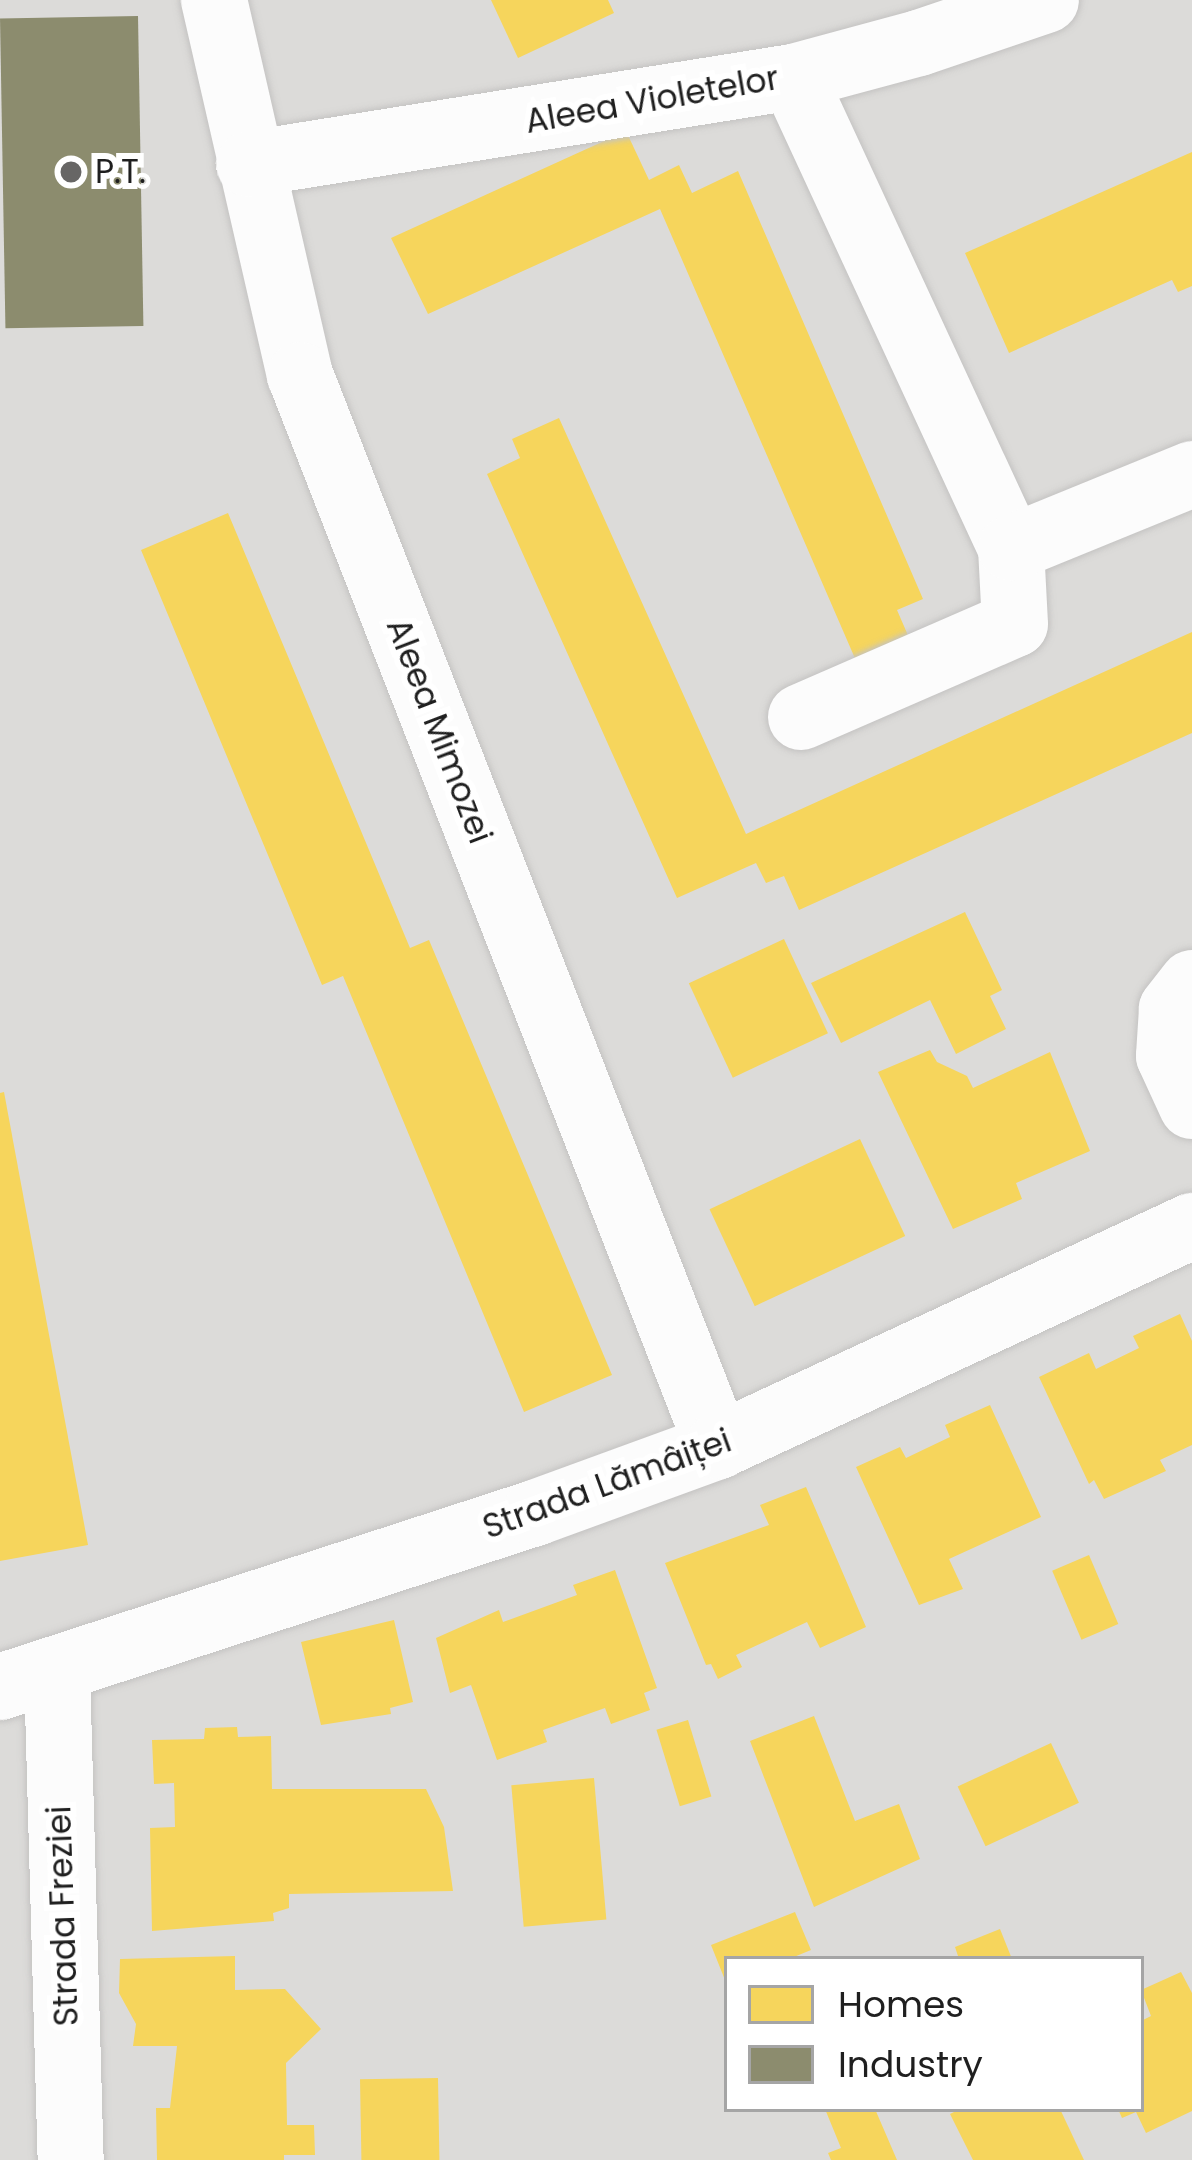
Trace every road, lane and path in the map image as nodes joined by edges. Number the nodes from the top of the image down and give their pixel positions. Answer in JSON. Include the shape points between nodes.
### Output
{"nodes":[{"id":1,"x":214,"y":0,"type":"edge"},
{"id":2,"x":1046,"y":0,"type":"edge"},
{"id":3,"x":793,"y":77,"type":"junction"},
{"id":4,"x":249,"y":164,"type":"junction"},
{"id":5,"x":1192,"y":474,"type":"edge"},
{"id":6,"x":1011,"y":548,"type":"junction"},
{"id":7,"x":801,"y":717,"type":"dead end"},
{"id":8,"x":1192,"y":983,"type":"edge"},
{"id":9,"x":1192,"y":1106,"type":"edge"},
{"id":10,"x":1192,"y":1226,"type":"edge"},
{"id":11,"x":718,"y":1446,"type":"junction"},
{"id":12,"x":28,"y":1679,"type":"edge"},
{"id":13,"x":71,"y":2160,"type":"edge"}],
"edges":[{"from":1,"to":4,"type":"street","name":"Aleea Mimozei"},
{"from":2,"to":3,"type":"street","name":"Aleea Violetelor"},
{"from":3,"to":4,"type":"street","name":"Aleea Violetelor"},
{"from":3,"to":6,"type":"street"},
{"from":4,"to":11,"type":"street","name":"Aleea Mimozei","via":[[300,375]]},
{"from":5,"to":6,"type":"street"},
{"from":6,"to":7,"type":"street","via":[[1015,624]]},
{"from":8,"to":9,"type":"street","via":[[1172,1009],[1169,1056]]},
{"from":10,"to":11,"type":"street","name":"Strada Lămâiței"},
{"from":11,"to":12,"type":"street","name":"Strada Lămâiței"},
{"from":12,"to":13,"type":"street","name":"Strada Freziei"}]}
